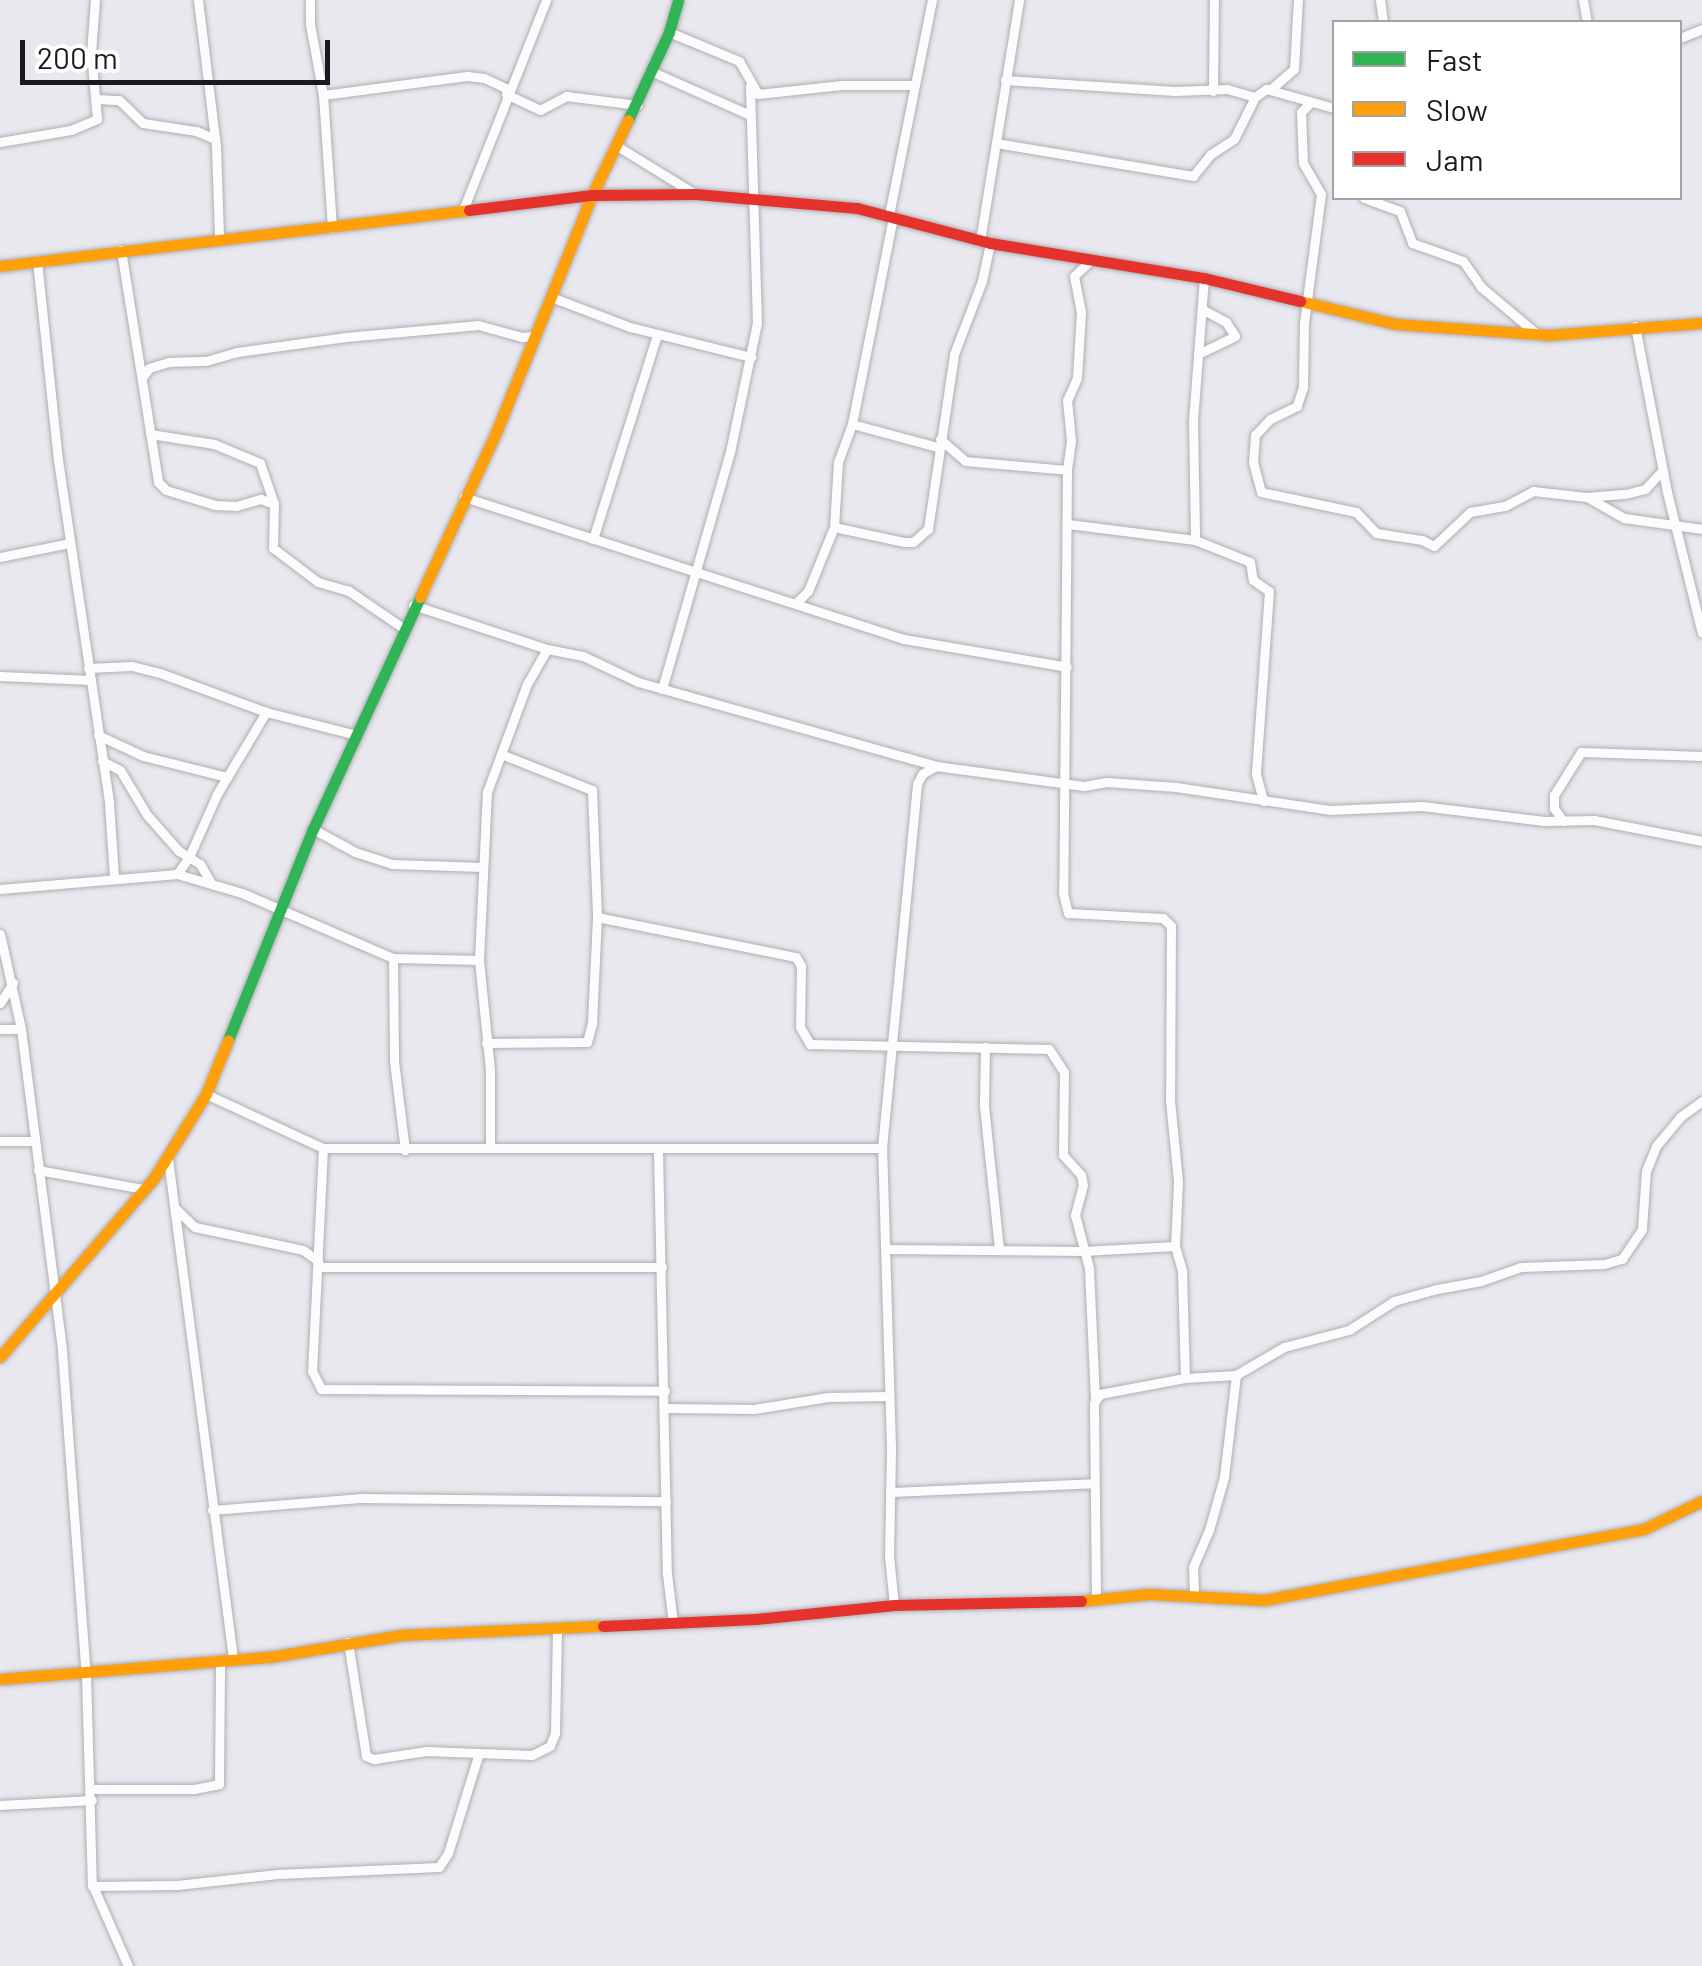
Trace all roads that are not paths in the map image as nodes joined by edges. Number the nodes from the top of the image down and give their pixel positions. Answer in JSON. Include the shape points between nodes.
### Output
{"nodes":[{"id":1,"x":94,"y":0,"type":"edge"},
{"id":2,"x":198,"y":0,"type":"edge"},
{"id":3,"x":310,"y":0,"type":"edge"},
{"id":4,"x":546,"y":0,"type":"edge"},
{"id":5,"x":678,"y":0,"type":"edge"},
{"id":6,"x":932,"y":0,"type":"edge"},
{"id":7,"x":1019,"y":0,"type":"edge"},
{"id":8,"x":1214,"y":0,"type":"edge"},
{"id":9,"x":1298,"y":0,"type":"edge"},
{"id":10,"x":670,"y":32,"type":"junction"},
{"id":11,"x":652,"y":72,"type":"junction"},
{"id":12,"x":1006,"y":80,"type":"junction"},
{"id":13,"x":913,"y":85,"type":"junction"},
{"id":14,"x":750,"y":86,"type":"junction"},
{"id":15,"x":1271,"y":89,"type":"junction"},
{"id":16,"x":1213,"y":91,"type":"junction"},
{"id":17,"x":506,"y":92,"type":"junction"},
{"id":18,"x":323,"y":94,"type":"junction"},
{"id":19,"x":1255,"y":97,"type":"junction"},
{"id":20,"x":98,"y":99,"type":"junction"},
{"id":21,"x":1309,"y":104,"type":"junction"},
{"id":22,"x":636,"y":105,"type":"junction"},
{"id":23,"x":1332,"y":108,"type":"edge"},
{"id":24,"x":748,"y":114,"type":"junction"},
{"id":25,"x":215,"y":139,"type":"junction"},
{"id":26,"x":0,"y":142,"type":"edge"},
{"id":27,"x":996,"y":143,"type":"junction"},
{"id":28,"x":616,"y":146,"type":"junction"},
{"id":29,"x":696,"y":194,"type":"junction"},
{"id":30,"x":1321,"y":194,"type":"junction"},
{"id":31,"x":592,"y":195,"type":"junction"},
{"id":32,"x":1332,"y":195,"type":"edge"},
{"id":33,"x":755,"y":199,"type":"junction"},
{"id":34,"x":1384,"y":200,"type":"edge"},
{"id":35,"x":463,"y":210,"type":"junction"},
{"id":36,"x":891,"y":216,"type":"junction"},
{"id":37,"x":332,"y":228,"type":"junction"},
{"id":38,"x":219,"y":238,"type":"junction"},
{"id":39,"x":985,"y":242,"type":"junction"},
{"id":40,"x":121,"y":250,"type":"junction"},
{"id":41,"x":1090,"y":261,"type":"junction"},
{"id":42,"x":37,"y":262,"type":"junction"},
{"id":43,"x":0,"y":266,"type":"edge"},
{"id":44,"x":1204,"y":278,"type":"junction"},
{"id":45,"x":551,"y":296,"type":"junction"},
{"id":46,"x":1307,"y":300,"type":"junction"},
{"id":47,"x":1202,"y":309,"type":"junction"},
{"id":48,"x":1702,"y":323,"type":"edge"},
{"id":49,"x":1635,"y":326,"type":"junction"},
{"id":50,"x":657,"y":334,"type":"junction"},
{"id":51,"x":1538,"y":335,"type":"junction"},
{"id":52,"x":534,"y":336,"type":"junction"},
{"id":53,"x":1198,"y":354,"type":"junction"},
{"id":54,"x":750,"y":357,"type":"junction"},
{"id":55,"x":142,"y":378,"type":"junction"},
{"id":56,"x":852,"y":424,"type":"junction"},
{"id":57,"x":150,"y":434,"type":"junction"},
{"id":58,"x":938,"y":443,"type":"junction"},
{"id":59,"x":955,"y":457,"type":"junction"},
{"id":60,"x":936,"y":462,"type":"junction"},
{"id":61,"x":1067,"y":470,"type":"junction"},
{"id":62,"x":1662,"y":470,"type":"junction"},
{"id":63,"x":464,"y":497,"type":"junction"},
{"id":64,"x":1586,"y":497,"type":"junction"},
{"id":65,"x":274,"y":504,"type":"junction"},
{"id":66,"x":1068,"y":524,"type":"junction"},
{"id":67,"x":834,"y":526,"type":"junction"},
{"id":68,"x":1676,"y":528,"type":"junction"},
{"id":69,"x":1702,"y":529,"type":"edge"},
{"id":70,"x":593,"y":539,"type":"junction"},
{"id":71,"x":1196,"y":540,"type":"junction"},
{"id":72,"x":70,"y":543,"type":"junction"},
{"id":73,"x":0,"y":557,"type":"edge"},
{"id":74,"x":695,"y":573,"type":"junction"},
{"id":75,"x":798,"y":602,"type":"junction"},
{"id":76,"x":413,"y":605,"type":"junction"},
{"id":77,"x":403,"y":628,"type":"junction"},
{"id":78,"x":1702,"y":633,"type":"edge"},
{"id":79,"x":547,"y":649,"type":"junction"},
{"id":80,"x":1067,"y":666,"type":"junction"},
{"id":81,"x":88,"y":668,"type":"junction"},
{"id":82,"x":0,"y":676,"type":"edge"},
{"id":83,"x":91,"y":680,"type":"junction"},
{"id":84,"x":662,"y":689,"type":"junction"},
{"id":85,"x":266,"y":712,"type":"junction"},
{"id":86,"x":98,"y":734,"type":"junction"},
{"id":87,"x":357,"y":735,"type":"junction"},
{"id":88,"x":500,"y":754,"type":"junction"},
{"id":89,"x":1702,"y":756,"type":"edge"},
{"id":90,"x":102,"y":760,"type":"junction"},
{"id":91,"x":936,"y":766,"type":"junction"},
{"id":92,"x":226,"y":777,"type":"junction"},
{"id":93,"x":1066,"y":781,"type":"junction"},
{"id":94,"x":1263,"y":801,"type":"junction"},
{"id":95,"x":1563,"y":821,"type":"junction"},
{"id":96,"x":313,"y":829,"type":"junction"},
{"id":97,"x":1702,"y":840,"type":"edge"},
{"id":98,"x":190,"y":857,"type":"junction"},
{"id":99,"x":483,"y":867,"type":"junction"},
{"id":100,"x":177,"y":874,"type":"junction"},
{"id":101,"x":114,"y":876,"type":"junction"},
{"id":102,"x":210,"y":882,"type":"junction"},
{"id":103,"x":0,"y":889,"type":"edge"},
{"id":104,"x":280,"y":908,"type":"junction"},
{"id":105,"x":596,"y":917,"type":"junction"},
{"id":106,"x":0,"y":934,"type":"edge"},
{"id":107,"x":393,"y":958,"type":"junction"},
{"id":108,"x":479,"y":960,"type":"junction"},
{"id":109,"x":13,"y":982,"type":"junction"},
{"id":110,"x":0,"y":1003,"type":"edge"},
{"id":111,"x":20,"y":1029,"type":"junction"},
{"id":112,"x":0,"y":1030,"type":"edge"},
{"id":113,"x":486,"y":1043,"type":"junction"},
{"id":114,"x":985,"y":1048,"type":"junction"},
{"id":115,"x":894,"y":1049,"type":"junction"},
{"id":116,"x":206,"y":1094,"type":"junction"},
{"id":117,"x":1702,"y":1101,"type":"edge"},
{"id":118,"x":0,"y":1141,"type":"edge"},
{"id":119,"x":34,"y":1141,"type":"junction"},
{"id":120,"x":324,"y":1148,"type":"junction"},
{"id":121,"x":490,"y":1148,"type":"junction"},
{"id":122,"x":882,"y":1148,"type":"junction"},
{"id":123,"x":405,"y":1150,"type":"junction"},
{"id":124,"x":658,"y":1150,"type":"junction"},
{"id":125,"x":168,"y":1159,"type":"junction"},
{"id":126,"x":38,"y":1170,"type":"junction"},
{"id":127,"x":144,"y":1189,"type":"junction"},
{"id":128,"x":173,"y":1204,"type":"junction"},
{"id":129,"x":1175,"y":1246,"type":"junction"},
{"id":130,"x":999,"y":1248,"type":"junction"},
{"id":131,"x":887,"y":1250,"type":"junction"},
{"id":132,"x":1084,"y":1251,"type":"junction"},
{"id":133,"x":318,"y":1264,"type":"junction"},
{"id":134,"x":662,"y":1267,"type":"junction"},
{"id":135,"x":56,"y":1293,"type":"junction"},
{"id":136,"x":0,"y":1357,"type":"edge"},
{"id":137,"x":1236,"y":1375,"type":"junction"},
{"id":138,"x":1185,"y":1378,"type":"junction"},
{"id":139,"x":665,"y":1391,"type":"junction"},
{"id":140,"x":889,"y":1396,"type":"junction"},
{"id":141,"x":1095,"y":1398,"type":"junction"},
{"id":142,"x":664,"y":1408,"type":"junction"},
{"id":143,"x":1094,"y":1483,"type":"junction"},
{"id":144,"x":890,"y":1492,"type":"junction"},
{"id":145,"x":666,"y":1501,"type":"junction"},
{"id":146,"x":1702,"y":1501,"type":"edge"},
{"id":147,"x":212,"y":1510,"type":"junction"},
{"id":148,"x":1194,"y":1593,"type":"junction"},
{"id":149,"x":1096,"y":1600,"type":"junction"},
{"id":150,"x":894,"y":1605,"type":"junction"},
{"id":151,"x":673,"y":1622,"type":"junction"},
{"id":152,"x":557,"y":1628,"type":"junction"},
{"id":153,"x":348,"y":1642,"type":"junction"},
{"id":154,"x":227,"y":1660,"type":"junction"},
{"id":155,"x":86,"y":1674,"type":"junction"},
{"id":156,"x":0,"y":1679,"type":"edge"},
{"id":157,"x":478,"y":1756,"type":"junction"},
{"id":158,"x":92,"y":1794,"type":"junction"},
{"id":159,"x":0,"y":1805,"type":"edge"},
{"id":160,"x":92,"y":1886,"type":"junction"},
{"id":161,"x":128,"y":1966,"type":"edge"}],
"edges":[{"from":1,"to":20,"type":"street"},
{"from":2,"to":25,"type":"street"},
{"from":3,"to":18,"type":"street"},
{"from":4,"to":17,"type":"street"},
{"from":5,"to":10,"type":"street"},
{"from":6,"to":13,"type":"street"},
{"from":7,"to":12,"type":"street"},
{"from":8,"to":16,"type":"street"},
{"from":9,"to":15,"type":"street","via":[[1294,68]]},
{"from":10,"to":11,"type":"street"},
{"from":10,"to":14,"type":"street","via":[[738,61]]},
{"from":11,"to":22,"type":"street"},
{"from":11,"to":24,"type":"street"},
{"from":12,"to":16,"type":"street"},
{"from":12,"to":27,"type":"street"},
{"from":13,"to":14,"type":"street","via":[[763,94]]},
{"from":13,"to":36,"type":"street"},
{"from":14,"to":24,"type":"street"},
{"from":15,"to":19,"type":"street"},
{"from":15,"to":21,"type":"street"},
{"from":16,"to":19,"type":"street"},
{"from":17,"to":18,"type":"street","via":[[467,76]]},
{"from":17,"to":22,"type":"street","via":[[540,110],[566,96]]},
{"from":17,"to":35,"type":"street"},
{"from":18,"to":37,"type":"street"},
{"from":19,"to":27,"type":"street","via":[[1234,139],[1194,176]]},
{"from":20,"to":25,"type":"street","via":[[119,100],[142,123]]},
{"from":20,"to":26,"type":"street","via":[[99,115],[92,122]]},
{"from":21,"to":23,"type":"street"},
{"from":21,"to":30,"type":"street","via":[[1301,112],[1303,163]]},
{"from":22,"to":28,"type":"street"},
{"from":24,"to":33,"type":"street"},
{"from":25,"to":38,"type":"street"},
{"from":27,"to":39,"type":"street"},
{"from":28,"to":29,"type":"street"},
{"from":28,"to":31,"type":"street"},
{"from":29,"to":31,"type":"street"},
{"from":29,"to":33,"type":"street"},
{"from":30,"to":32,"type":"street"},
{"from":30,"to":46,"type":"street"},
{"from":31,"to":35,"type":"street"},
{"from":31,"to":45,"type":"street"},
{"from":33,"to":36,"type":"street"},
{"from":33,"to":54,"type":"street"},
{"from":34,"to":51,"type":"street","via":[[1401,212],[1412,243],[1463,262],[1481,287]]},
{"from":35,"to":37,"type":"street"},
{"from":36,"to":39,"type":"street"},
{"from":36,"to":56,"type":"street"},
{"from":37,"to":38,"type":"street"},
{"from":38,"to":40,"type":"street"},
{"from":39,"to":41,"type":"street"},
{"from":39,"to":58,"type":"street","via":[[982,281],[954,354]]},
{"from":40,"to":42,"type":"street"},
{"from":40,"to":55,"type":"street"},
{"from":41,"to":44,"type":"street"},
{"from":41,"to":61,"type":"street","via":[[1074,276],[1081,312],[1077,378],[1068,400]]},
{"from":42,"to":43,"type":"street"},
{"from":42,"to":72,"type":"street"},
{"from":44,"to":46,"type":"street"},
{"from":44,"to":47,"type":"street"},
{"from":45,"to":50,"type":"street"},
{"from":45,"to":52,"type":"street"},
{"from":46,"to":51,"type":"street","via":[[1396,324]]},
{"from":46,"to":64,"type":"street","via":[[1300,400],[1258,428],[1252,446],[1261,492],[1356,512],[1376,533],[1434,546],[1470,512],[1533,492]]},
{"from":47,"to":53,"type":"street"},
{"from":47,"to":53,"type":"street","via":[[1226,322],[1235,336]]},
{"from":48,"to":49,"type":"street"},
{"from":49,"to":51,"type":"street"},
{"from":49,"to":62,"type":"street"},
{"from":50,"to":54,"type":"street"},
{"from":50,"to":70,"type":"street"},
{"from":52,"to":55,"type":"street","via":[[478,325],[346,337],[170,362],[148,368]]},
{"from":52,"to":63,"type":"street"},
{"from":53,"to":71,"type":"street","via":[[1192,420]]},
{"from":54,"to":74,"type":"street"},
{"from":55,"to":57,"type":"street"},
{"from":56,"to":58,"type":"street"},
{"from":56,"to":67,"type":"street","via":[[838,462]]},
{"from":57,"to":65,"type":"street","via":[[254,458]]},
{"from":57,"to":65,"type":"street","via":[[163,488],[224,506],[260,498]]},
{"from":58,"to":59,"type":"street"},
{"from":58,"to":60,"type":"street"},
{"from":59,"to":60,"type":"street"},
{"from":59,"to":61,"type":"street"},
{"from":60,"to":67,"type":"street","via":[[932,520],[918,539],[887,540]]},
{"from":61,"to":66,"type":"street"},
{"from":62,"to":64,"type":"street","via":[[1646,489]]},
{"from":62,"to":68,"type":"street"},
{"from":63,"to":70,"type":"street"},
{"from":63,"to":76,"type":"street"},
{"from":64,"to":68,"type":"street","via":[[1615,516]]},
{"from":65,"to":77,"type":"street","via":[[270,535],[276,551]]},
{"from":66,"to":71,"type":"street"},
{"from":66,"to":80,"type":"street"},
{"from":67,"to":75,"type":"street"},
{"from":68,"to":69,"type":"street"},
{"from":68,"to":78,"type":"street"},
{"from":70,"to":74,"type":"street"},
{"from":71,"to":94,"type":"street","via":[[1250,562],[1251,578],[1269,591],[1256,774]]},
{"from":72,"to":73,"type":"street"},
{"from":72,"to":81,"type":"street"},
{"from":74,"to":75,"type":"street"},
{"from":74,"to":84,"type":"street"},
{"from":75,"to":80,"type":"street","via":[[904,639]]},
{"from":76,"to":77,"type":"street"},
{"from":76,"to":79,"type":"street"},
{"from":77,"to":87,"type":"street"},
{"from":79,"to":84,"type":"street","via":[[583,656]]},
{"from":79,"to":88,"type":"street"},
{"from":80,"to":93,"type":"street"},
{"from":81,"to":83,"type":"street"},
{"from":81,"to":85,"type":"street","via":[[132,666],[182,678]]},
{"from":82,"to":83,"type":"street"},
{"from":83,"to":86,"type":"street"},
{"from":84,"to":91,"type":"street"},
{"from":85,"to":87,"type":"street"},
{"from":85,"to":92,"type":"street"},
{"from":86,"to":90,"type":"street"},
{"from":86,"to":92,"type":"street","via":[[143,756]]},
{"from":87,"to":96,"type":"street"},
{"from":88,"to":99,"type":"street","via":[[487,792]]},
{"from":88,"to":105,"type":"street","via":[[592,790]]},
{"from":89,"to":95,"type":"street","via":[[1581,752],[1554,795]]},
{"from":90,"to":98,"type":"street","via":[[120,770],[147,815]]},
{"from":90,"to":101,"type":"street"},
{"from":91,"to":93,"type":"street"},
{"from":91,"to":115,"type":"street","via":[[917,784]]},
{"from":92,"to":98,"type":"street"},
{"from":93,"to":94,"type":"street","via":[[1176,787]]},
{"from":93,"to":129,"type":"street","via":[[1067,911],[1163,918],[1172,926]]},
{"from":94,"to":95,"type":"street","via":[[1329,810],[1422,806]]},
{"from":95,"to":97,"type":"street","via":[[1594,820]]},
{"from":96,"to":99,"type":"street","via":[[392,864]]},
{"from":96,"to":104,"type":"street"},
{"from":98,"to":100,"type":"street"},
{"from":98,"to":102,"type":"street"},
{"from":99,"to":108,"type":"street"},
{"from":100,"to":101,"type":"street"},
{"from":100,"to":102,"type":"street"},
{"from":101,"to":103,"type":"street"},
{"from":102,"to":104,"type":"street"},
{"from":104,"to":107,"type":"street"},
{"from":104,"to":116,"type":"street"},
{"from":105,"to":113,"type":"street","via":[[587,1042]]},
{"from":105,"to":115,"type":"street","via":[[791,954],[801,966],[806,1042]]},
{"from":106,"to":109,"type":"street"},
{"from":107,"to":108,"type":"street"},
{"from":107,"to":123,"type":"street","via":[[394,1061]]},
{"from":108,"to":113,"type":"street"},
{"from":109,"to":110,"type":"street"},
{"from":109,"to":111,"type":"street"},
{"from":111,"to":112,"type":"street"},
{"from":111,"to":119,"type":"street"},
{"from":113,"to":121,"type":"street"},
{"from":114,"to":115,"type":"street"},
{"from":114,"to":130,"type":"street","via":[[984,1106]]},
{"from":114,"to":132,"type":"street","via":[[1050,1049],[1064,1072],[1062,1151],[1084,1186],[1075,1215]]},
{"from":115,"to":122,"type":"street"},
{"from":116,"to":120,"type":"street"},
{"from":116,"to":125,"type":"street"},
{"from":117,"to":137,"type":"street","via":[[1656,1146],[1646,1171],[1642,1229],[1622,1259],[1521,1267],[1394,1300],[1349,1330],[1296,1342]]},
{"from":118,"to":119,"type":"street"},
{"from":119,"to":126,"type":"street"},
{"from":120,"to":123,"type":"street"},
{"from":120,"to":133,"type":"street"},
{"from":121,"to":123,"type":"street"},
{"from":121,"to":124,"type":"street"},
{"from":122,"to":124,"type":"street"},
{"from":122,"to":131,"type":"street"},
{"from":124,"to":134,"type":"street"},
{"from":125,"to":127,"type":"street"},
{"from":125,"to":128,"type":"street"},
{"from":126,"to":127,"type":"street"},
{"from":126,"to":135,"type":"street"},
{"from":127,"to":135,"type":"street"},
{"from":128,"to":133,"type":"street","via":[[196,1227],[302,1250]]},
{"from":128,"to":147,"type":"street"},
{"from":129,"to":132,"type":"street"},
{"from":129,"to":138,"type":"street","via":[[1182,1272]]},
{"from":130,"to":131,"type":"street"},
{"from":130,"to":132,"type":"street"},
{"from":131,"to":140,"type":"street"},
{"from":132,"to":141,"type":"street"},
{"from":133,"to":134,"type":"street"},
{"from":133,"to":139,"type":"street","via":[[312,1371],[321,1389]]},
{"from":134,"to":139,"type":"street"},
{"from":135,"to":136,"type":"street"},
{"from":135,"to":155,"type":"street"},
{"from":137,"to":138,"type":"street"},
{"from":137,"to":148,"type":"street","via":[[1224,1477],[1192,1567]]},
{"from":138,"to":141,"type":"street"},
{"from":139,"to":142,"type":"street"},
{"from":140,"to":142,"type":"street","via":[[754,1409]]},
{"from":140,"to":144,"type":"street"},
{"from":141,"to":143,"type":"street"},
{"from":142,"to":145,"type":"street"},
{"from":143,"to":144,"type":"street"},
{"from":143,"to":149,"type":"street"},
{"from":144,"to":150,"type":"street"},
{"from":145,"to":147,"type":"street","via":[[360,1498]]},
{"from":145,"to":151,"type":"street"},
{"from":146,"to":148,"type":"street","via":[[1644,1530],[1285,1597],[1246,1602]]},
{"from":147,"to":154,"type":"street"},
{"from":148,"to":149,"type":"street"},
{"from":149,"to":150,"type":"street"},
{"from":150,"to":151,"type":"street"},
{"from":151,"to":152,"type":"street"},
{"from":152,"to":153,"type":"street"},
{"from":152,"to":157,"type":"street","via":[[554,1740],[532,1755]]},
{"from":153,"to":154,"type":"street"},
{"from":153,"to":157,"type":"street","via":[[366,1756]]},
{"from":154,"to":155,"type":"street"},
{"from":154,"to":158,"type":"street","via":[[218,1784]]},
{"from":155,"to":156,"type":"street"},
{"from":155,"to":158,"type":"street"},
{"from":157,"to":160,"type":"street","via":[[439,1867]]},
{"from":158,"to":159,"type":"street"},
{"from":158,"to":160,"type":"street"},
{"from":160,"to":161,"type":"street"}]}
